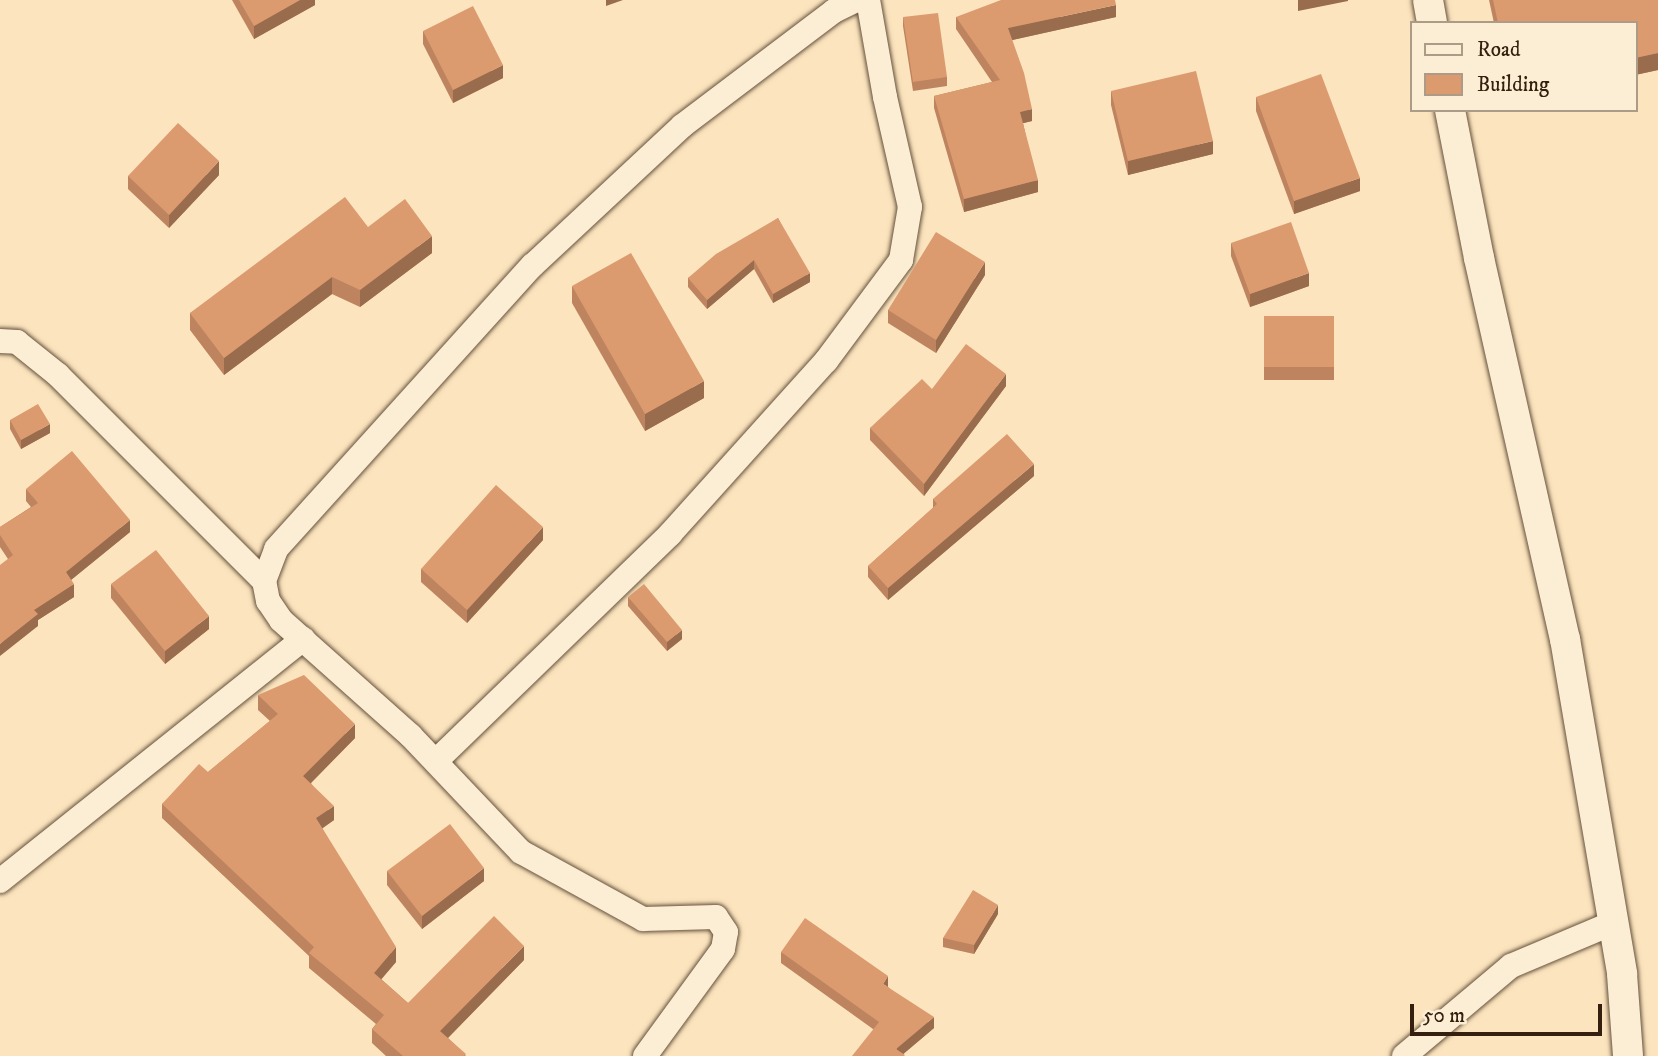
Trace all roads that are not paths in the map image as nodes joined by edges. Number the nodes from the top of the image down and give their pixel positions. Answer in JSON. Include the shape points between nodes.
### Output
{"nodes":[{"id":1,"x":857,"y":0,"type":"edge"},
{"id":2,"x":868,"y":0,"type":"edge"},
{"id":3,"x":1428,"y":0,"type":"edge"},
{"id":4,"x":1432,"y":21,"type":"edge"},
{"id":5,"x":1450,"y":112,"type":"edge"},
{"id":6,"x":0,"y":341,"type":"edge"},
{"id":7,"x":264,"y":581,"type":"junction"},
{"id":8,"x":303,"y":639,"type":"junction"},
{"id":9,"x":436,"y":761,"type":"junction"},
{"id":10,"x":0,"y":881,"type":"edge"},
{"id":11,"x":1613,"y":923,"type":"junction"},
{"id":12,"x":645,"y":1056,"type":"edge"},
{"id":13,"x":1404,"y":1056,"type":"edge"},
{"id":14,"x":1628,"y":1056,"type":"edge"}],
"edges":[{"from":1,"to":7,"type":"street","via":[[834,11],[682,126],[533,265],[276,549]]},
{"from":2,"to":9,"type":"street","via":[[910,207],[901,260],[826,361],[670,534]]},
{"from":3,"to":4,"type":"street"},
{"from":5,"to":11,"type":"street","via":[[1565,639]]},
{"from":6,"to":7,"type":"street","via":[[17,342],[58,375]]},
{"from":7,"to":8,"type":"street","via":[[268,601]]},
{"from":8,"to":9,"type":"street"},
{"from":8,"to":10,"type":"street"},
{"from":9,"to":12,"type":"street","via":[[521,852],[643,919],[716,917],[726,932],[723,949]]},
{"from":11,"to":13,"type":"street","via":[[1511,967]]},
{"from":11,"to":14,"type":"street"}]}
